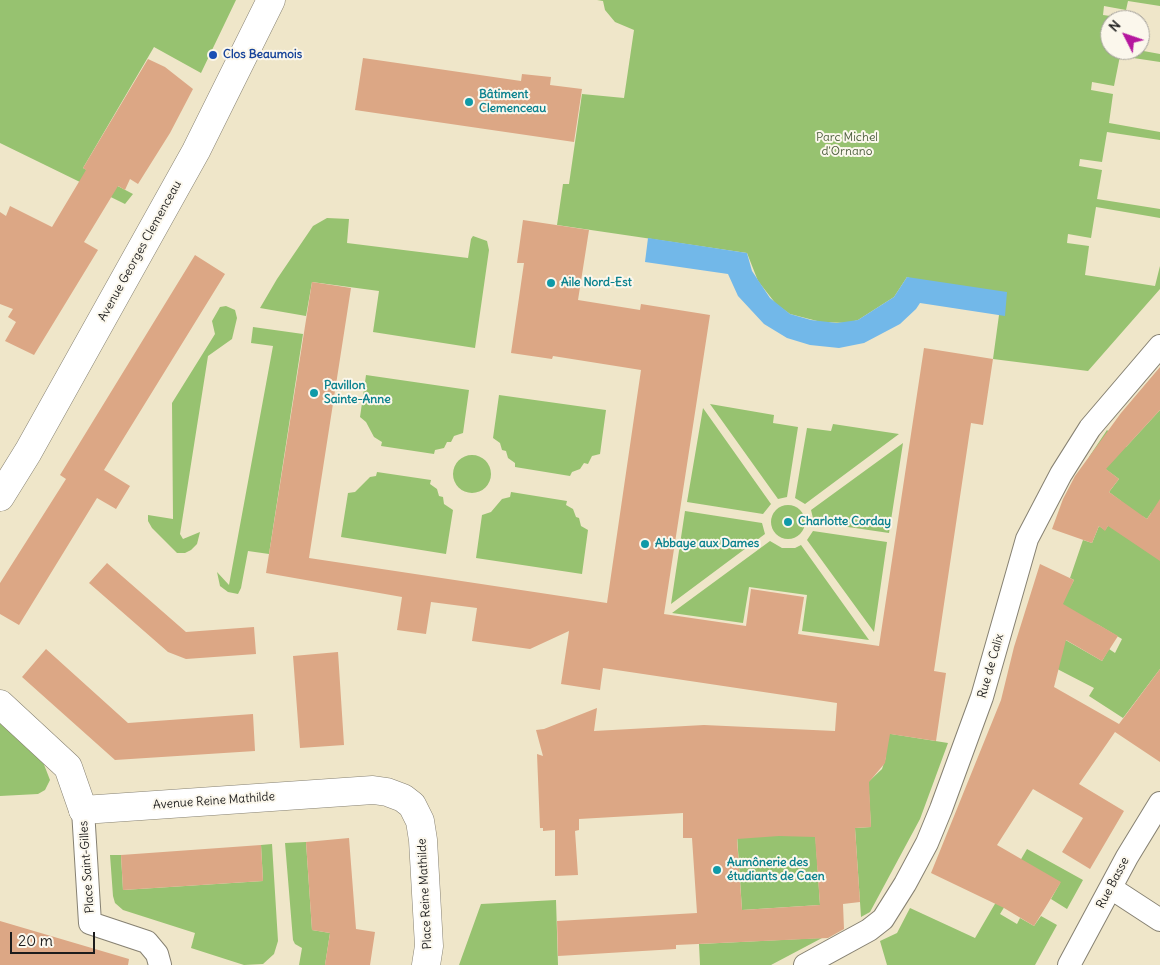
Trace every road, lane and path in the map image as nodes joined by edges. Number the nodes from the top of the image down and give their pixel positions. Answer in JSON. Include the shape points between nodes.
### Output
{"nodes":[{"id":1,"x":271,"y":0,"type":"edge"},
{"id":2,"x":1160,"y":346,"type":"edge"},
{"id":3,"x":0,"y":497,"type":"edge"},
{"id":4,"x":0,"y":704,"type":"edge"},
{"id":5,"x":346,"y":792,"type":"joint"},
{"id":6,"x":1160,"y":803,"type":"edge"},
{"id":7,"x":83,"y":810,"type":"junction"},
{"id":8,"x":1111,"y":888,"type":"junction"},
{"id":9,"x":1160,"y":920,"type":"edge"},
{"id":10,"x":160,"y":965,"type":"edge"},
{"id":11,"x":426,"y":965,"type":"edge"},
{"id":12,"x":804,"y":965,"type":"edge"},
{"id":13,"x":1069,"y":965,"type":"edge"}],
"edges":[{"from":1,"to":3,"type":"main road","name":"Avenue Georges Clemenceau","via":[[196,151]]},
{"from":2,"to":12,"type":"street","name":"Rue de Calix","via":[[1090,428],[1061,474],[1027,539],[982,697],[941,810],[905,884],[883,919]]},
{"from":4,"to":7,"type":"main road","via":[[68,767]]},
{"from":5,"to":7,"type":"main road","name":"Avenue Reine Mathilde"},
{"from":5,"to":11,"type":"main road","name":"Place Reine Mathilde","via":[[387,792],[412,805],[420,821],[424,840],[429,946]]},
{"from":6,"to":8,"type":"street","name":"Rue Basse"},
{"from":7,"to":10,"type":"street","name":"Place Saint-Gilles","via":[[90,923],[146,942],[157,954]]},
{"from":8,"to":9,"type":"street"},
{"from":8,"to":13,"type":"street","name":"Rue Basse"}]}
